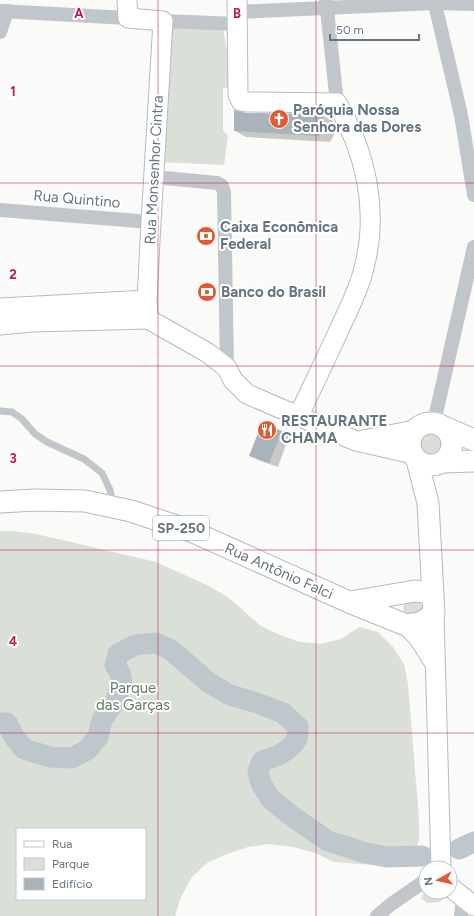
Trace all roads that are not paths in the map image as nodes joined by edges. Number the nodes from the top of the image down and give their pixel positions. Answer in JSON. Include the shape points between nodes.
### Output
{"nodes":[{"id":1,"x":434,"y":2,"type":"edge"},
{"id":2,"x":326,"y":4,"type":"edge"},
{"id":3,"x":474,"y":4,"type":"edge"},
{"id":4,"x":128,"y":9,"type":"edge"},
{"id":5,"x":4,"y":11,"type":"edge"},
{"id":6,"x":237,"y":12,"type":"edge"},
{"id":7,"x":163,"y":21,"type":"junction"},
{"id":8,"x":0,"y":32,"type":"edge"},
{"id":9,"x":337,"y":102,"type":"junction"},
{"id":10,"x":467,"y":115,"type":"edge"},
{"id":11,"x":154,"y":177,"type":"junction"},
{"id":12,"x":474,"y":195,"type":"edge"},
{"id":13,"x":0,"y":210,"type":"edge"},
{"id":14,"x":151,"y":222,"type":"junction"},
{"id":15,"x":474,"y":247,"type":"edge"},
{"id":16,"x":0,"y":308,"type":"edge"},
{"id":17,"x":148,"y":309,"type":"junction"},
{"id":18,"x":31,"y":314,"type":"junction"},
{"id":19,"x":0,"y":325,"type":"edge"},
{"id":20,"x":227,"y":368,"type":"junction"},
{"id":21,"x":0,"y":411,"type":"edge"},
{"id":22,"x":299,"y":415,"type":"junction"},
{"id":23,"x":440,"y":425,"type":"junction"},
{"id":24,"x":415,"y":430,"type":"junction"},
{"id":25,"x":474,"y":440,"type":"edge"},
{"id":26,"x":356,"y":441,"type":"junction"},
{"id":27,"x":415,"y":457,"type":"junction"},
{"id":28,"x":474,"y":461,"type":"edge"},
{"id":29,"x":440,"y":463,"type":"junction"},
{"id":30,"x":0,"y":502,"type":"edge"},
{"id":31,"x":428,"y":503,"type":"junction"},
{"id":32,"x":114,"y":508,"type":"junction"},
{"id":33,"x":431,"y":561,"type":"junction"},
{"id":34,"x":403,"y":594,"type":"junction"},
{"id":35,"x":349,"y":602,"type":"junction"},
{"id":36,"x":433,"y":605,"type":"junction"},
{"id":37,"x":406,"y":624,"type":"junction"},
{"id":38,"x":436,"y":667,"type":"junction"},
{"id":39,"x":441,"y":860,"type":"edge"},
{"id":40,"x":418,"y":886,"type":"edge"},
{"id":41,"x":462,"y":897,"type":"edge"},
{"id":42,"x":376,"y":916,"type":"edge"},
{"id":43,"x":460,"y":916,"type":"edge"}],
"edges":[{"from":1,"to":2,"type":"street"},
{"from":1,"to":3,"type":"street"},
{"from":1,"to":10,"type":"street"},
{"from":2,"to":6,"type":"street"},
{"from":2,"to":9,"type":"street"},
{"from":4,"to":5,"type":"street"},
{"from":4,"to":7,"type":"main road"},
{"from":5,"to":8,"type":"street"},
{"from":6,"to":7,"type":"street"},
{"from":6,"to":9,"type":"main road","via":[[240,101]]},
{"from":7,"to":11,"type":"main road","name":"Rua Monsenhor Cintra"},
{"from":9,"to":22,"type":"main road","via":[[351,128],[366,174],[371,230],[364,269],[350,305]]},
{"from":10,"to":12,"type":"street"},
{"from":11,"to":14,"type":"main road","name":"Rua Monsenhor Cintra"},
{"from":11,"to":20,"type":"street","via":[[217,183],[222,186]]},
{"from":13,"to":14,"type":"street","name":"Rua Quintino"},
{"from":14,"to":17,"type":"main road","name":"Rua Monsenhor Cintra"},
{"from":15,"to":23,"type":"street"},
{"from":16,"to":18,"type":"main road"},
{"from":17,"to":18,"type":"main road"},
{"from":17,"to":20,"type":"main road"},
{"from":18,"to":19,"type":"main road"},
{"from":20,"to":22,"type":"main road","via":[[233,380],[247,394]]},
{"from":21,"to":32,"type":"lane","via":[[12,412],[35,434],[84,459],[102,473],[110,490]]},
{"from":22,"to":26,"type":"main road"},
{"from":23,"to":24,"type":"main road","via":[[424,424]]},
{"from":23,"to":25,"type":"main road"},
{"from":23,"to":29,"type":"main road","via":[[452,439],[451,452]]},
{"from":24,"to":26,"type":"main road"},
{"from":24,"to":27,"type":"main road","via":[[410,442]]},
{"from":26,"to":27,"type":"main road"},
{"from":27,"to":29,"type":"main road","via":[[423,464]]},
{"from":27,"to":31,"type":"main road"},
{"from":28,"to":29,"type":"main road"},
{"from":29,"to":31,"type":"main road"},
{"from":30,"to":32,"type":"main road","name":"Rua Antônio Falci","number":"SP-250","via":[[85,502]]},
{"from":31,"to":33,"type":"main road"},
{"from":32,"to":35,"type":"main road","name":"Rua Antônio Falci","number":"SP-250","via":[[191,531]]},
{"from":33,"to":34,"type":"main road","via":[[408,584]]},
{"from":33,"to":36,"type":"main road"},
{"from":34,"to":35,"type":"main road","name":"Rua Antônio Falci"},
{"from":34,"to":36,"type":"main road","name":"Rua Antônio Falci","via":[[424,592]]},
{"from":34,"to":37,"type":"main road","via":[[399,605],[400,614]]},
{"from":35,"to":37,"type":"main road","name":"Rua Antônio Falci","number":"SP-250"},
{"from":36,"to":37,"type":"main road","via":[[420,623]]},
{"from":36,"to":38,"type":"main road"},
{"from":37,"to":38,"type":"main road","via":[[421,640]]},
{"from":38,"to":39,"type":"main road"},
{"from":40,"to":42,"type":"street"},
{"from":41,"to":43,"type":"street"}]}
